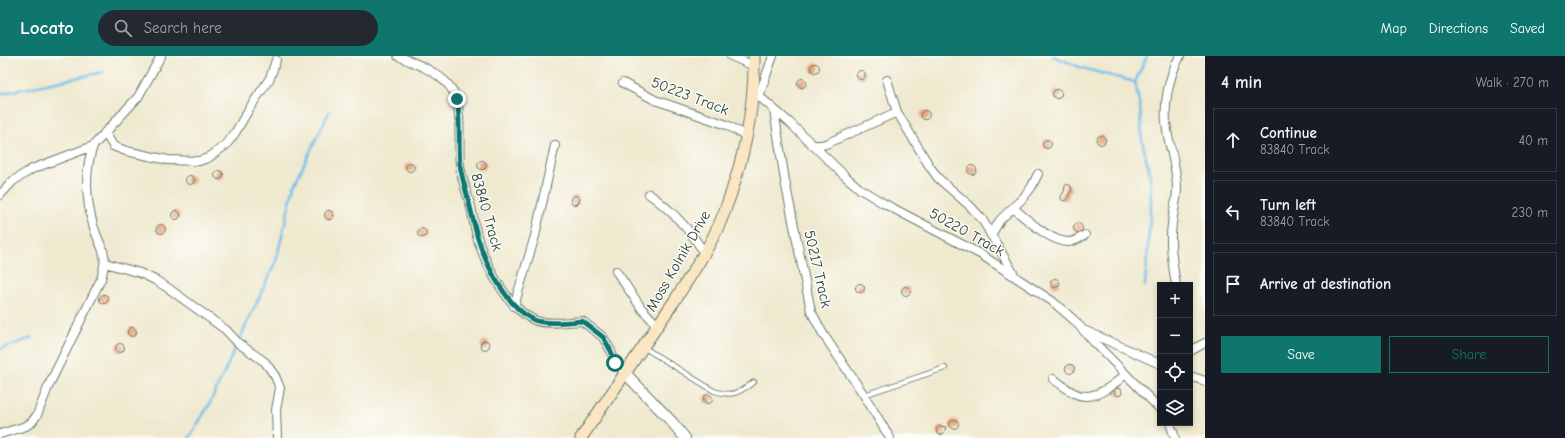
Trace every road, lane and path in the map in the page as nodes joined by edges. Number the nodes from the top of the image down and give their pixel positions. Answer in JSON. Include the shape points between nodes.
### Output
{"nodes":[{"id":1,"x":161,"y":56,"type":"edge"},
{"id":2,"x":398,"y":56,"type":"edge"},
{"id":3,"x":732,"y":56,"type":"edge"},
{"id":4,"x":773,"y":56,"type":"edge"},
{"id":5,"x":1180,"y":56,"type":"edge"},
{"id":6,"x":276,"y":60,"type":"dead end"},
{"id":7,"x":754,"y":61,"type":"edge"},
{"id":8,"x":887,"y":80,"type":"dead end"},
{"id":9,"x":623,"y":83,"type":"dead end"},
{"id":10,"x":756,"y":93,"type":"junction"},
{"id":11,"x":774,"y":110,"type":"junction"},
{"id":12,"x":897,"y":112,"type":"junction"},
{"id":13,"x":106,"y":132,"type":"junction"},
{"id":14,"x":746,"y":136,"type":"junction"},
{"id":15,"x":555,"y":145,"type":"dead end"},
{"id":16,"x":812,"y":145,"type":"junction"},
{"id":17,"x":94,"y":146,"type":"junction"},
{"id":18,"x":1038,"y":174,"type":"dead end"},
{"id":19,"x":649,"y":194,"type":"dead end"},
{"id":20,"x":0,"y":195,"type":"edge"},
{"id":21,"x":1013,"y":208,"type":"junction"},
{"id":22,"x":992,"y":235,"type":"junction"},
{"id":23,"x":1085,"y":235,"type":"dead end"},
{"id":24,"x":704,"y":253,"type":"junction"},
{"id":25,"x":105,"y":263,"type":"junction"},
{"id":26,"x":616,"y":271,"type":"dead end"},
{"id":27,"x":1015,"y":276,"type":"junction"},
{"id":28,"x":1176,"y":282,"type":"edge"},
{"id":29,"x":514,"y":306,"type":"junction"},
{"id":30,"x":658,"y":326,"type":"junction"},
{"id":31,"x":1084,"y":331,"type":"junction"},
{"id":32,"x":1205,"y":343,"type":"edge"},
{"id":33,"x":643,"y":347,"type":"junction"},
{"id":34,"x":1193,"y":349,"type":"edge"},
{"id":35,"x":1156,"y":360,"type":"edge"},
{"id":36,"x":945,"y":368,"type":"dead end"},
{"id":37,"x":625,"y":373,"type":"junction"},
{"id":38,"x":1126,"y":374,"type":"junction"},
{"id":39,"x":1193,"y":377,"type":"edge"},
{"id":40,"x":1053,"y":379,"type":"dead end"},
{"id":41,"x":1205,"y":381,"type":"edge"},
{"id":42,"x":754,"y":382,"type":"dead end"},
{"id":43,"x":864,"y":395,"type":"junction"},
{"id":44,"x":1157,"y":405,"type":"edge"},
{"id":45,"x":1171,"y":426,"type":"edge"},
{"id":46,"x":0,"y":434,"type":"edge"},
{"id":47,"x":278,"y":438,"type":"edge"},
{"id":48,"x":581,"y":438,"type":"edge"},
{"id":49,"x":685,"y":438,"type":"edge"},
{"id":50,"x":890,"y":438,"type":"edge"},
{"id":51,"x":1175,"y":438,"type":"edge"}],
"edges":[{"from":1,"to":13,"type":"street","via":[[138,97]]},
{"from":2,"to":29,"type":"street","name":"83840 Track","via":[[431,72],[448,85],[457,99],[460,167],[476,233],[489,266]]},
{"from":3,"to":7,"type":"street"},
{"from":4,"to":10,"type":"street"},
{"from":5,"to":28,"type":"street","via":[[1169,85],[1166,111],[1177,186],[1171,238]]},
{"from":6,"to":13,"type":"street","via":[[270,78],[235,133],[226,145],[208,158],[199,161],[168,160],[126,152],[113,146]]},
{"from":7,"to":10,"type":"main road","name":"Moss Kolnik Drive"},
{"from":8,"to":12,"type":"street"},
{"from":9,"to":14,"type":"street","name":"50223 Track","via":[[655,100],[727,125]]},
{"from":10,"to":11,"type":"street","name":"50220 Track"},
{"from":10,"to":14,"type":"main road","name":"Moss Kolnik Drive"},
{"from":11,"to":16,"type":"street","name":"50220 Track"},
{"from":11,"to":43,"type":"street","name":"50217 Track","via":[[785,181],[811,311],[823,334]]},
{"from":12,"to":16,"type":"street","via":[[826,144]]},
{"from":12,"to":22,"type":"street","via":[[938,178],[970,206]]},
{"from":13,"to":17,"type":"street"},
{"from":14,"to":24,"type":"main road","name":"Moss Kolnik Drive","via":[[724,213]]},
{"from":15,"to":29,"type":"street","via":[[534,236]]},
{"from":16,"to":27,"type":"street","name":"50220 Track","via":[[865,192],[980,254]]},
{"from":17,"to":20,"type":"street","via":[[32,169],[13,181]]},
{"from":17,"to":25,"type":"street","via":[[88,171],[89,201],[95,230],[105,253]]},
{"from":18,"to":21,"type":"street","via":[[1031,188]]},
{"from":19,"to":24,"type":"street","via":[[674,214]]},
{"from":21,"to":22,"type":"street","via":[[1000,220]]},
{"from":21,"to":23,"type":"street","via":[[1048,234],[1062,241],[1074,241]]},
{"from":22,"to":27,"type":"street"},
{"from":24,"to":30,"type":"main road","name":"Moss Kolnik Drive"},
{"from":25,"to":46,"type":"street","via":[[101,279],[37,415],[26,426]]},
{"from":25,"to":47,"type":"street","via":[[140,274],[168,288],[265,362],[280,388],[276,410]]},
{"from":26,"to":30,"type":"street","via":[[642,309]]},
{"from":27,"to":31,"type":"street","name":"50220 Track","via":[[1052,301]]},
{"from":29,"to":37,"type":"street","name":"83840 Track","via":[[536,321],[582,321],[603,337],[615,363]]},
{"from":30,"to":33,"type":"main road","name":"Moss Kolnik Drive"},
{"from":31,"to":35,"type":"street"},
{"from":31,"to":38,"type":"street","name":"50220 Track"},
{"from":32,"to":34,"type":"street"},
{"from":33,"to":37,"type":"main road","name":"Moss Kolnik Drive"},
{"from":33,"to":42,"type":"lane","via":[[714,391],[738,393]]},
{"from":36,"to":43,"type":"lane"},
{"from":37,"to":48,"type":"main road","name":"Moss Kolnik Drive"},
{"from":37,"to":49,"type":"street"},
{"from":38,"to":40,"type":"street","via":[[1093,396],[1074,394]]},
{"from":38,"to":44,"type":"street","name":"50220 Track"},
{"from":39,"to":41,"type":"street"},
{"from":43,"to":50,"type":"street","name":"50217 Track"},
{"from":45,"to":51,"type":"street"}]}
